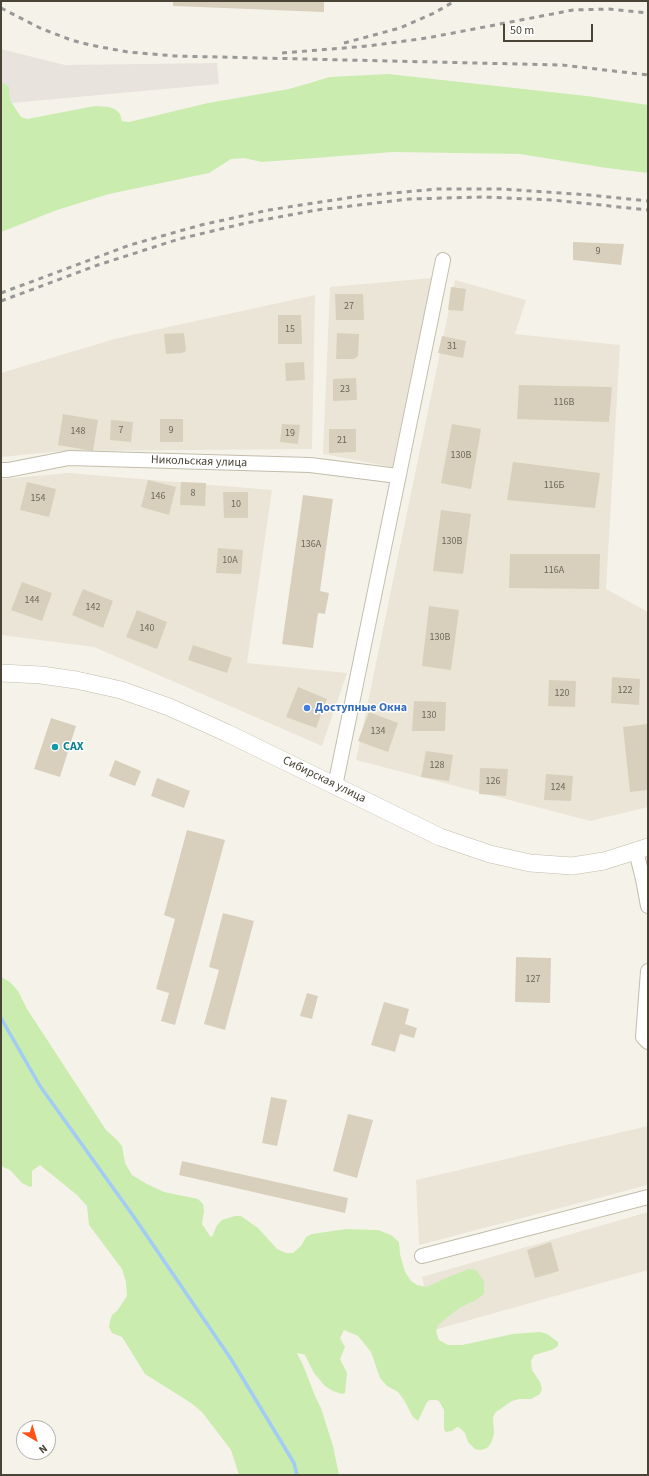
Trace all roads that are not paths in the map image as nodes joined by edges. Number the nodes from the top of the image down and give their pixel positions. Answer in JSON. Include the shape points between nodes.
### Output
{"nodes":[{"id":1,"x":443,"y":260,"type":"dead end"},
{"id":2,"x":1,"y":470,"type":"edge"},
{"id":3,"x":398,"y":476,"type":"junction"},
{"id":4,"x":1,"y":673,"type":"edge"},
{"id":5,"x":335,"y":786,"type":"junction"},
{"id":6,"x":642,"y":849,"type":"edge"},
{"id":7,"x":648,"y":906,"type":"edge"},
{"id":8,"x":648,"y":971,"type":"edge"},
{"id":9,"x":648,"y":1042,"type":"edge"},
{"id":10,"x":648,"y":1197,"type":"edge"},
{"id":11,"x":422,"y":1256,"type":"dead end"}],
"edges":[{"from":1,"to":3,"type":"street"},
{"from":2,"to":3,"type":"street","name":"Никольская улица","via":[[69,458],[310,465]]},
{"from":3,"to":5,"type":"street"},
{"from":4,"to":5,"type":"street","name":"Сибирская улица","via":[[41,675],[121,690],[169,707],[227,733]]},
{"from":5,"to":6,"type":"street","name":"Сибирская улица","via":[[440,837],[490,854],[530,863],[572,866],[604,861]]},
{"from":6,"to":7,"type":"street","via":[[643,879]]},
{"from":8,"to":9,"type":"street","via":[[643,1037]]},
{"from":10,"to":11,"type":"street"}]}
